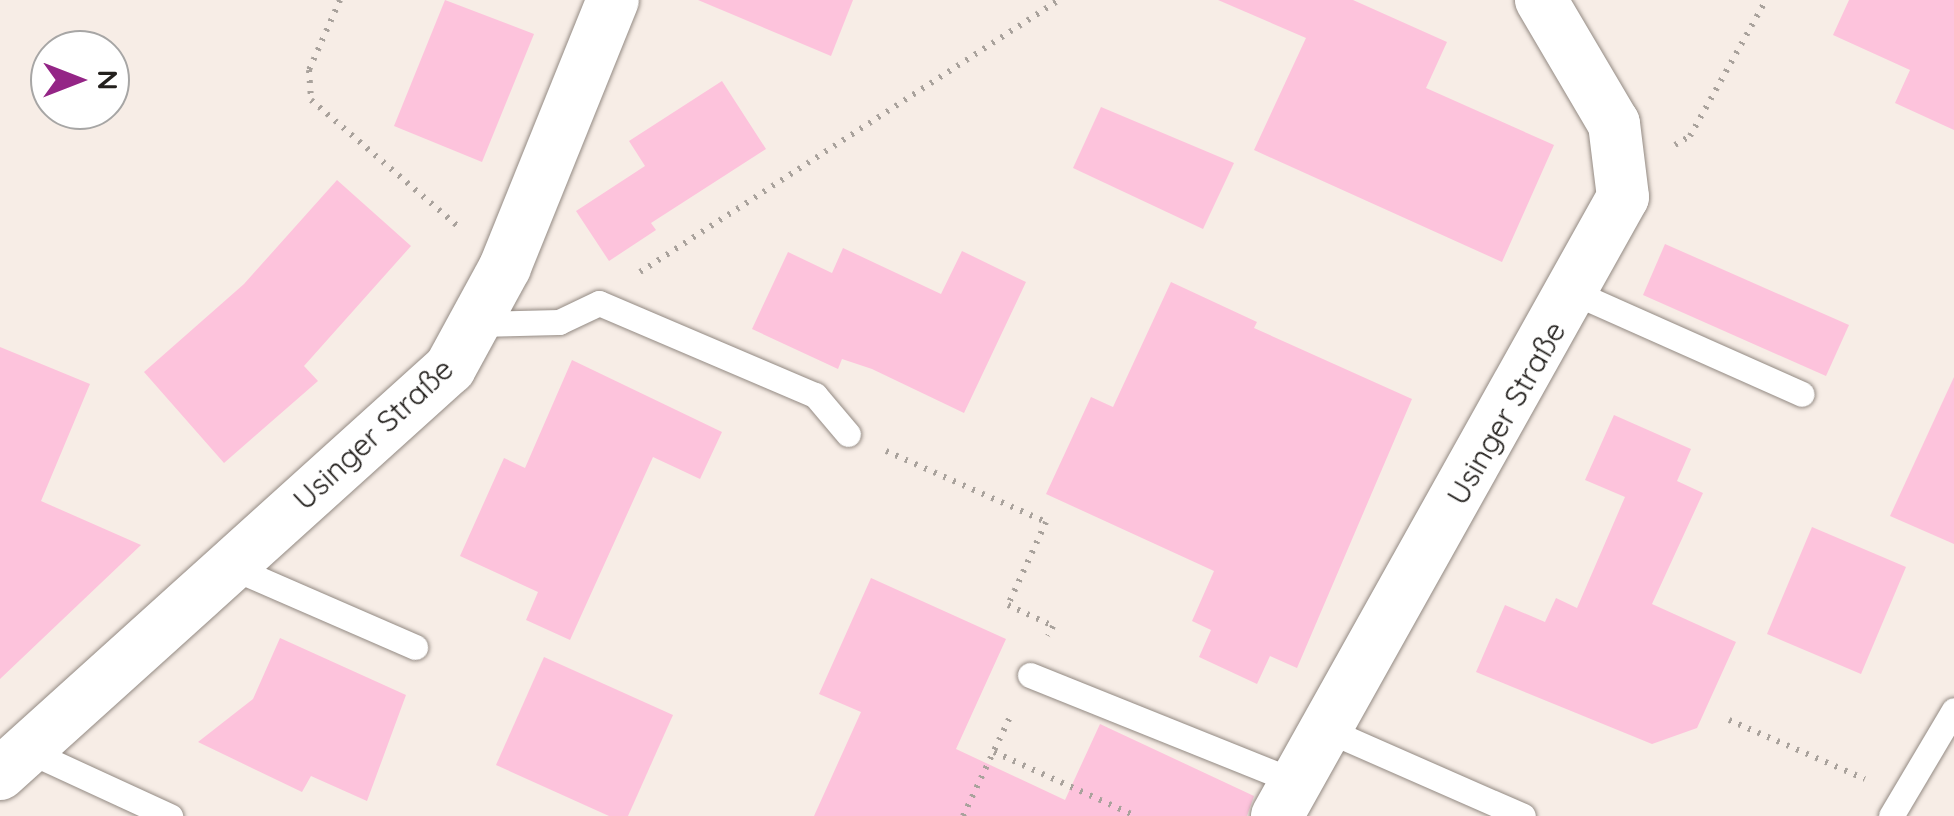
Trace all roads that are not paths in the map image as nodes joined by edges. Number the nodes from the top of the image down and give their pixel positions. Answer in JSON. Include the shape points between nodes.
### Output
{"nodes":[{"id":1,"x":613,"y":0,"type":"edge"},
{"id":2,"x":1541,"y":0,"type":"edge"},
{"id":3,"x":1575,"y":293,"type":"junction"},
{"id":4,"x":479,"y":324,"type":"junction"},
{"id":5,"x":1802,"y":394,"type":"dead end"},
{"id":6,"x":848,"y":434,"type":"road end"},
{"id":7,"x":228,"y":566,"type":"junction"},
{"id":8,"x":415,"y":647,"type":"dead end"},
{"id":9,"x":1030,"y":675,"type":"road end"},
{"id":10,"x":1954,"y":710,"type":"edge"},
{"id":11,"x":1325,"y":729,"type":"junction"},
{"id":12,"x":12,"y":761,"type":"edge"},
{"id":13,"x":1286,"y":798,"type":"edge"},
{"id":14,"x":1897,"y":805,"type":"edge"},
{"id":15,"x":170,"y":816,"type":"edge"},
{"id":16,"x":1523,"y":816,"type":"edge"}],
"edges":[{"from":1,"to":4,"type":"street","name":"Usinger Straße"},
{"from":2,"to":3,"type":"street","name":"Usinger Straße","via":[[1614,124],[1624,172],[1612,226]]},
{"from":3,"to":5,"type":"lane"},
{"from":3,"to":11,"type":"street","name":"Usinger Straße"},
{"from":4,"to":6,"type":"lane","via":[[559,322],[599,303],[815,396]]},
{"from":4,"to":7,"type":"street","name":"Usinger Straße","via":[[450,368]]},
{"from":7,"to":8,"type":"lane"},
{"from":7,"to":12,"type":"street","name":"Usinger Straße"},
{"from":9,"to":13,"type":"lane"},
{"from":10,"to":14,"type":"lane"},
{"from":11,"to":13,"type":"street","name":"Usinger Straße"},
{"from":11,"to":16,"type":"lane"},
{"from":12,"to":15,"type":"lane"}]}
